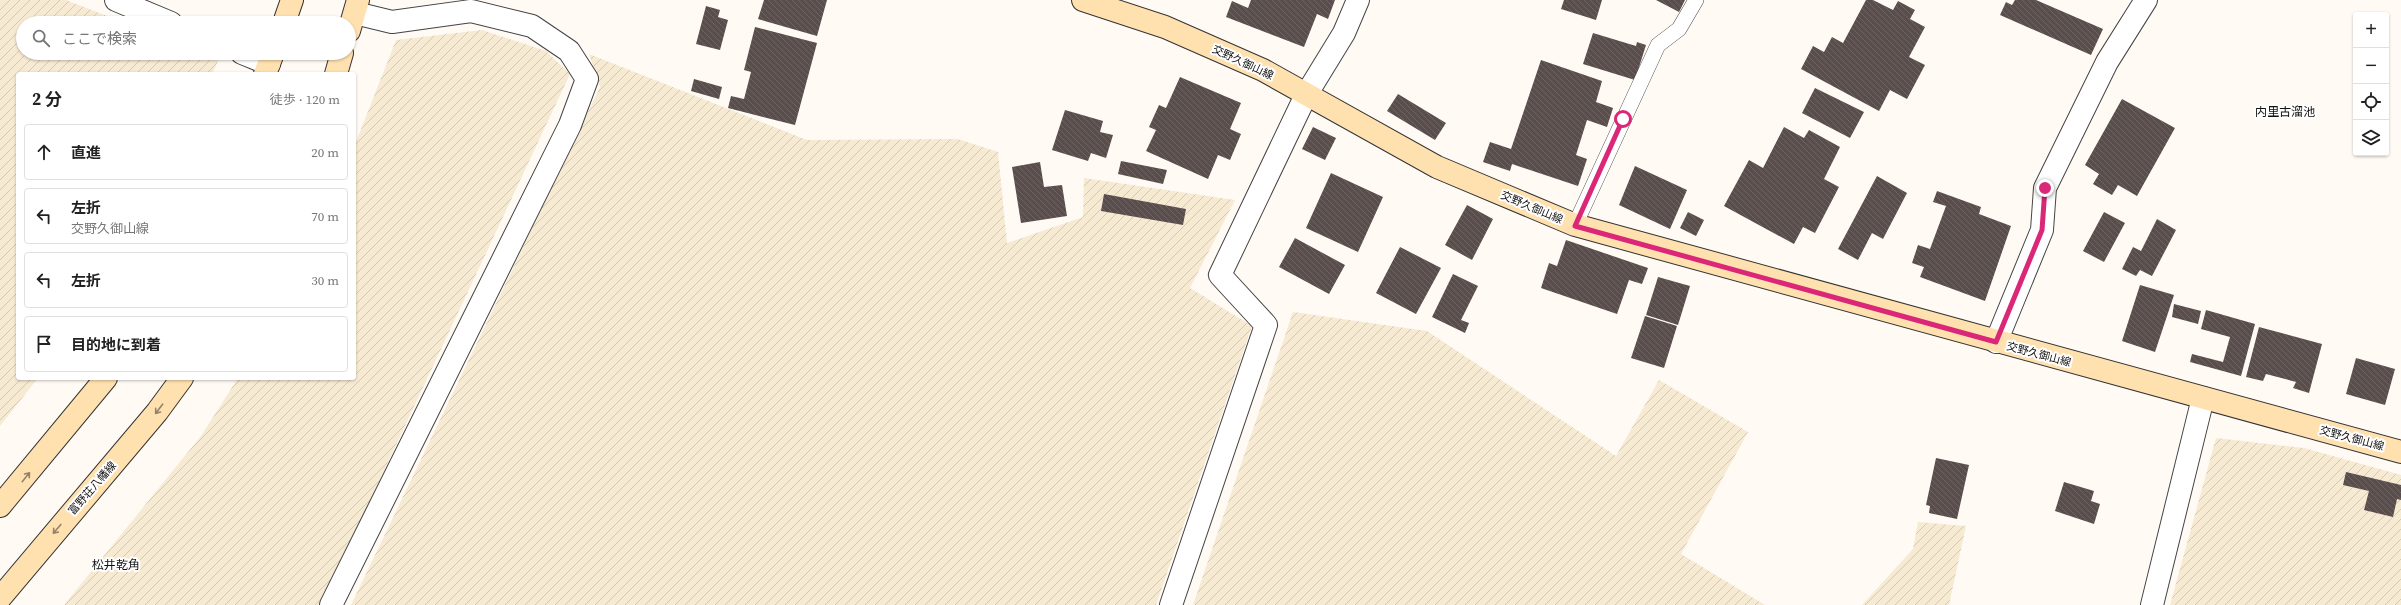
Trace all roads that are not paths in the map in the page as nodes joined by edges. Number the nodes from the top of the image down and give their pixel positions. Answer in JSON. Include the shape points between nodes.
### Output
{"nodes":[{"id":1,"x":116,"y":0,"type":"edge"},
{"id":2,"x":292,"y":0,"type":"edge"},
{"id":3,"x":1084,"y":0,"type":"edge"},
{"id":4,"x":1358,"y":0,"type":"edge"},
{"id":5,"x":1696,"y":0,"type":"edge"},
{"id":6,"x":2146,"y":0,"type":"edge"},
{"id":7,"x":354,"y":15,"type":"edge"},
{"id":8,"x":154,"y":16,"type":"edge"},
{"id":9,"x":286,"y":16,"type":"edge"},
{"id":10,"x":259,"y":60,"type":"edge"},
{"id":11,"x":340,"y":60,"type":"edge"},
{"id":12,"x":269,"y":64,"type":"edge"},
{"id":13,"x":337,"y":72,"type":"edge"},
{"id":14,"x":1306,"y":96,"type":"junction"},
{"id":15,"x":1575,"y":226,"type":"junction"},
{"id":16,"x":1996,"y":342,"type":"junction"},
{"id":17,"x":104,"y":380,"type":"edge"},
{"id":18,"x":181,"y":380,"type":"edge"},
{"id":19,"x":2203,"y":398,"type":"junction"},
{"id":20,"x":2401,"y":452,"type":"edge"},
{"id":21,"x":0,"y":506,"type":"edge"},
{"id":22,"x":0,"y":598,"type":"edge"},
{"id":23,"x":331,"y":605,"type":"edge"},
{"id":24,"x":1171,"y":605,"type":"edge"},
{"id":25,"x":2152,"y":605,"type":"edge"}],
"edges":[{"from":1,"to":8,"type":"street"},
{"from":2,"to":9,"type":"main road"},
{"from":3,"to":14,"type":"main road","name":"交野久御山線","via":[[1172,30],[1263,70]]},
{"from":4,"to":14,"type":"street","via":[[1344,33]]},
{"from":5,"to":15,"type":"lane","via":[[1679,29],[1658,45]]},
{"from":6,"to":16,"type":"street","via":[[2107,62],[2045,188],[2042,230]]},
{"from":7,"to":23,"type":"street","via":[[392,22],[471,11],[532,26],[569,52],[587,79],[570,124]]},
{"from":10,"to":12,"type":"street"},
{"from":11,"to":13,"type":"main road"},
{"from":14,"to":15,"type":"main road","name":"交野久御山線","via":[[1437,166]]},
{"from":14,"to":24,"type":"street","via":[[1220,275],[1266,325]]},
{"from":15,"to":16,"type":"main road","name":"交野久御山線"},
{"from":16,"to":19,"type":"main road","name":"交野久御山線"},
{"from":21,"to":17,"type":"main road","one_way":true},
{"from":18,"to":22,"type":"main road","name":"富野荘八幡線","one_way":true,"via":[[157,412]]},
{"from":19,"to":20,"type":"main road","name":"交野久御山線"},
{"from":19,"to":25,"type":"street"}]}
